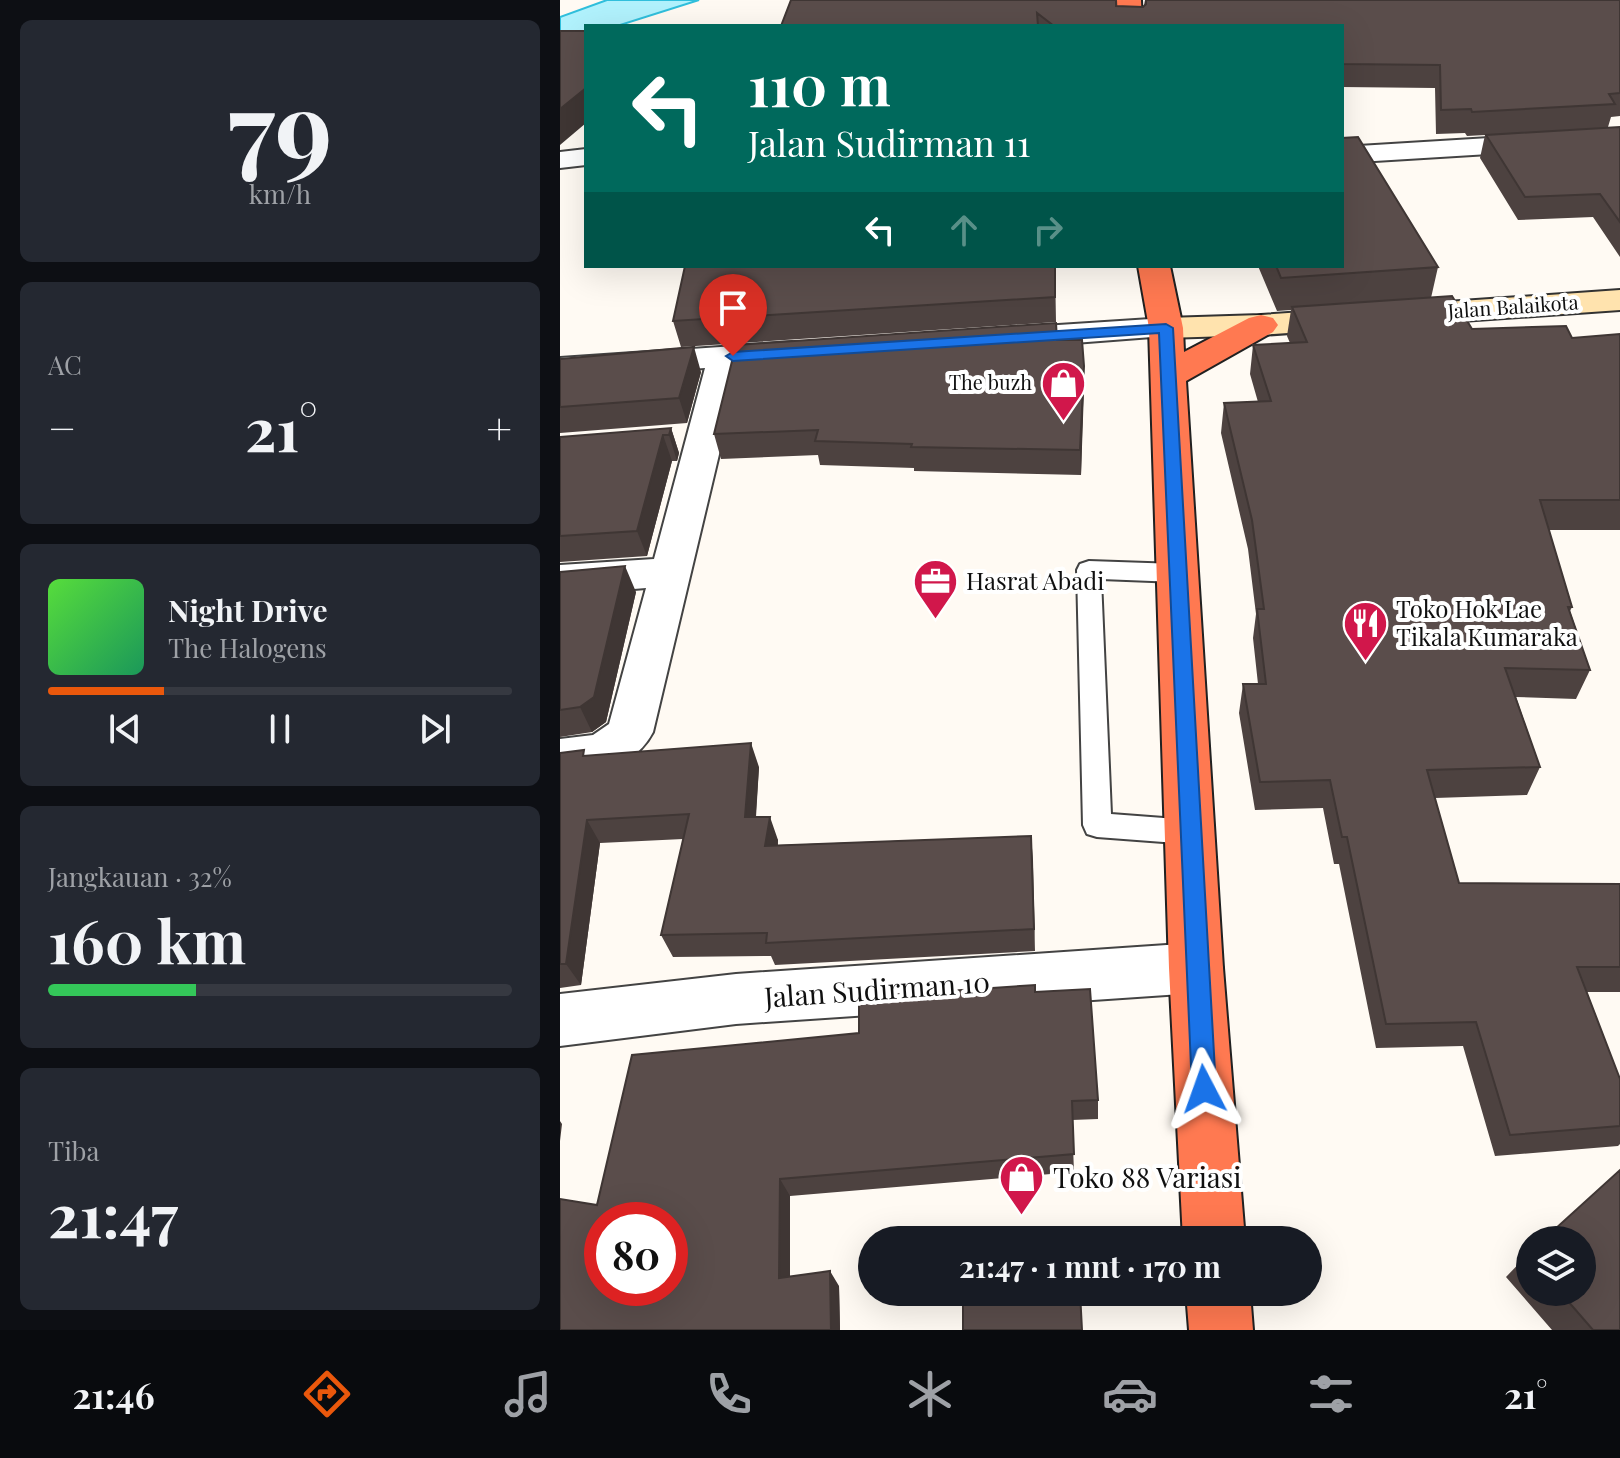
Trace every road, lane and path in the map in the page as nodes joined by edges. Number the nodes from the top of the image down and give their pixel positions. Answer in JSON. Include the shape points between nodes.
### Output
{"nodes":[{"id":1,"x":1129,"y":0,"type":"edge"},
{"id":2,"x":1130,"y":24,"type":"edge"},
{"id":3,"x":1620,"y":138,"type":"edge"},
{"id":4,"x":1344,"y":155,"type":"edge"},
{"id":5,"x":584,"y":157,"type":"edge"},
{"id":6,"x":560,"y":160,"type":"edge"},
{"id":7,"x":1154,"y":268,"type":"edge"},
{"id":8,"x":1620,"y":300,"type":"edge"},
{"id":9,"x":1261,"y":325,"type":"junction"},
{"id":10,"x":1166,"y":328,"type":"junction"},
{"id":11,"x":965,"y":341,"type":"edge"},
{"id":12,"x":826,"y":350,"type":"edge"},
{"id":13,"x":725,"y":357,"type":"junction"},
{"id":14,"x":560,"y":368,"type":"edge"},
{"id":15,"x":1167,"y":378,"type":"junction"},
{"id":16,"x":707,"y":436,"type":"junction"},
{"id":17,"x":663,"y":440,"type":"edge"},
{"id":18,"x":673,"y":572,"type":"junction"},
{"id":19,"x":1177,"y":573,"type":"junction"},
{"id":20,"x":560,"y":580,"type":"edge"},
{"id":21,"x":560,"y":758,"type":"edge"},
{"id":22,"x":1190,"y":832,"type":"junction"},
{"id":23,"x":1196,"y":968,"type":"junction"},
{"id":24,"x":560,"y":1020,"type":"edge"},
{"id":25,"x":1213,"y":1226,"type":"edge"},
{"id":26,"x":1219,"y":1306,"type":"edge"},
{"id":27,"x":1221,"y":1330,"type":"edge"}],
"edges":[{"from":1,"to":2,"type":"highway"},
{"from":3,"to":4,"type":"street"},
{"from":5,"to":6,"type":"street"},
{"from":7,"to":10,"type":"highway"},
{"from":8,"to":9,"type":"main road","name":"Jalan Balaikota"},
{"from":9,"to":10,"type":"main road","name":"Jalan Balaikota"},
{"from":9,"to":15,"type":"highway"},
{"from":10,"to":11,"type":"street"},
{"from":10,"to":15,"type":"highway"},
{"from":12,"to":13,"type":"street"},
{"from":13,"to":14,"type":"street"},
{"from":13,"to":16,"type":"street"},
{"from":15,"to":19,"type":"highway"},
{"from":16,"to":17,"type":"street"},
{"from":16,"to":18,"type":"street"},
{"from":18,"to":20,"type":"street"},
{"from":18,"to":21,"type":"street","via":[[630,732],[612,749]]},
{"from":19,"to":22,"type":"highway"},
{"from":19,"to":22,"type":"lane","via":[[1089,570],[1097,825]]},
{"from":22,"to":23,"type":"highway"},
{"from":23,"to":24,"type":"street","name":"Jalan Sudirman 10","via":[[736,999]]},
{"from":23,"to":25,"type":"highway"},
{"from":26,"to":27,"type":"highway"}]}
